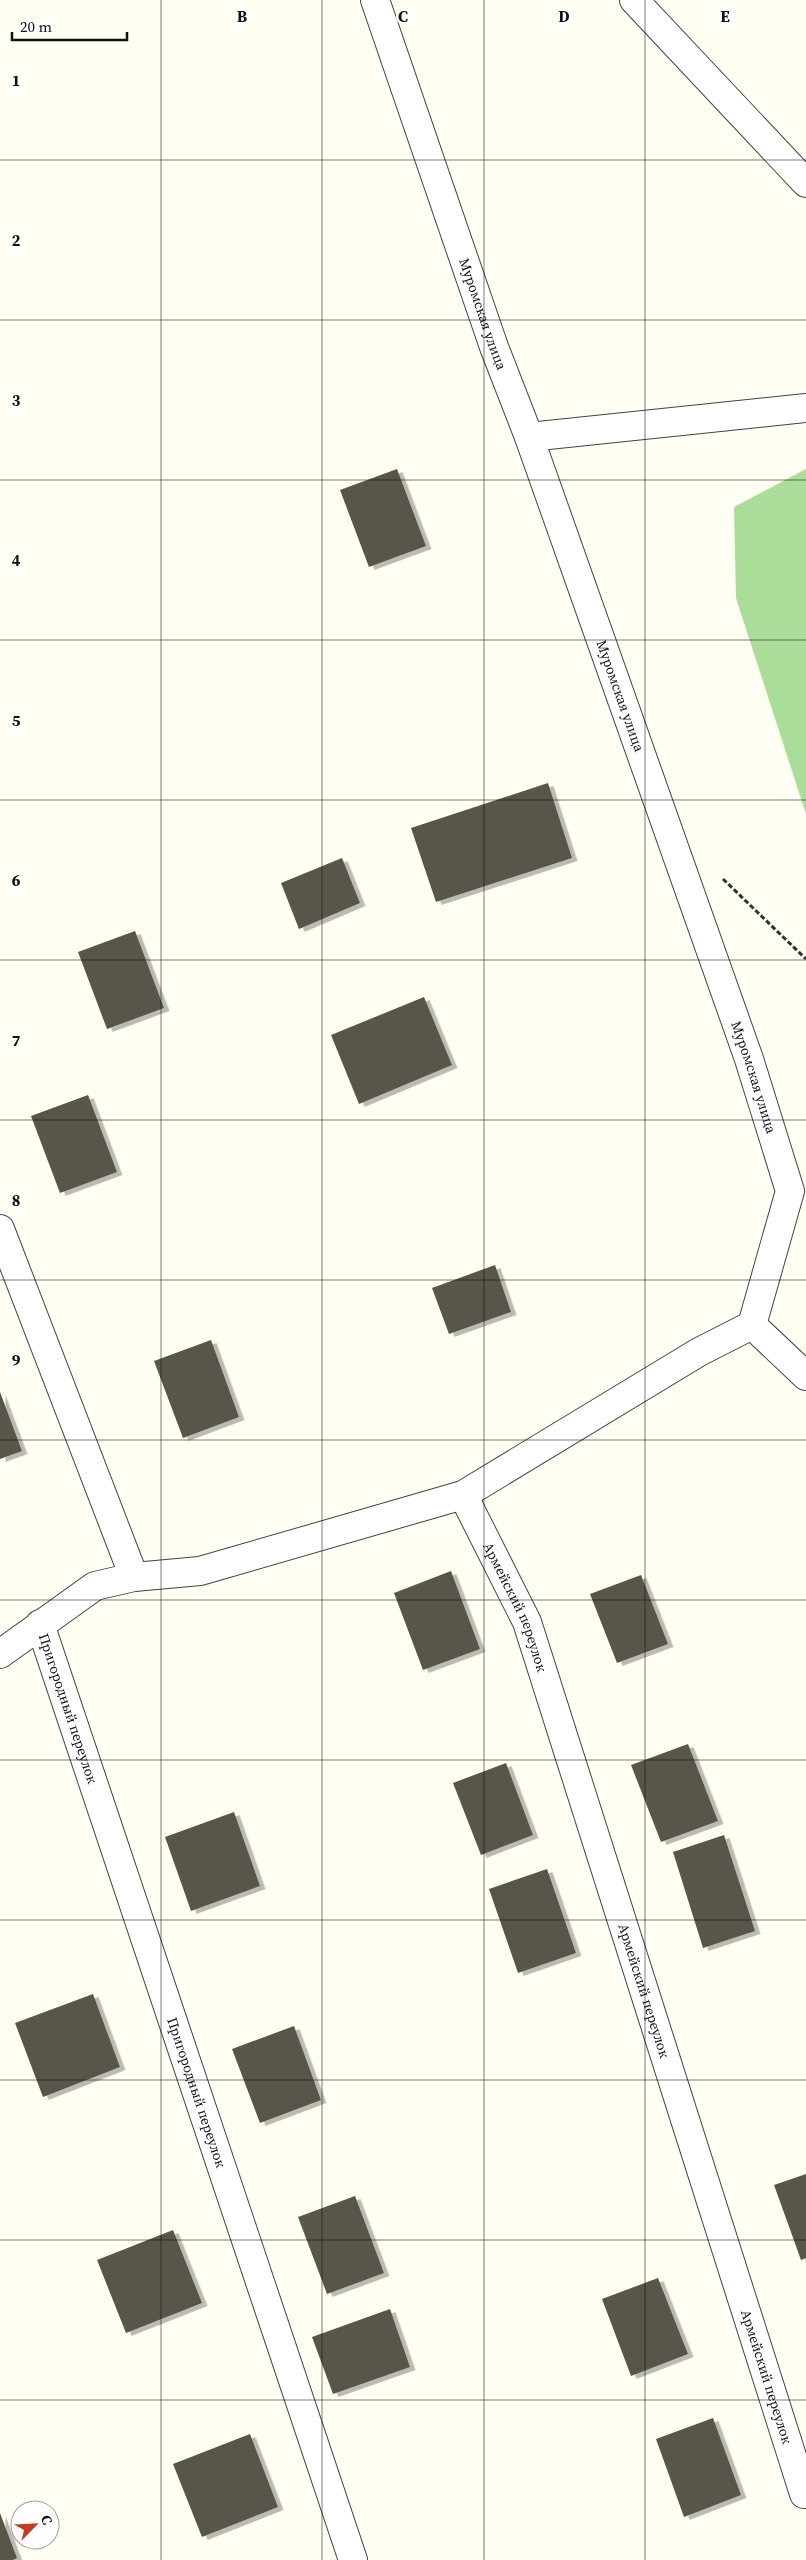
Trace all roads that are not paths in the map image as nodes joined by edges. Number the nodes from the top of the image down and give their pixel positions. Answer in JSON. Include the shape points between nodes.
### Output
{"nodes":[{"id":1,"x":375,"y":0,"type":"edge"},
{"id":2,"x":634,"y":0,"type":"edge"},
{"id":3,"x":806,"y":184,"type":"edge"},
{"id":4,"x":806,"y":408,"type":"edge"},
{"id":5,"x":528,"y":437,"type":"junction"},
{"id":6,"x":0,"y":1229,"type":"edge"},
{"id":7,"x":752,"y":1326,"type":"junction"},
{"id":8,"x":806,"y":1376,"type":"edge"},
{"id":9,"x":463,"y":1495,"type":"junction"},
{"id":10,"x":134,"y":1577,"type":"junction"},
{"id":11,"x":40,"y":1624,"type":"junction"},
{"id":12,"x":0,"y":1654,"type":"edge"},
{"id":13,"x":804,"y":2494,"type":"dead end"},
{"id":14,"x":353,"y":2560,"type":"edge"}],
"edges":[{"from":1,"to":5,"type":"street","name":"Муромская улица","via":[[494,348]]},
{"from":2,"to":3,"type":"street"},
{"from":4,"to":5,"type":"street"},
{"from":5,"to":7,"type":"street","name":"Муромская улица","via":[[749,1059],[790,1191]]},
{"from":6,"to":10,"type":"street"},
{"from":7,"to":8,"type":"street"},
{"from":7,"to":9,"type":"street","via":[[699,1352]]},
{"from":9,"to":10,"type":"street","via":[[200,1570]]},
{"from":9,"to":13,"type":"street","name":"Армейский переулок","via":[[527,1622]]},
{"from":10,"to":11,"type":"street","via":[[95,1586]]},
{"from":11,"to":12,"type":"street"},
{"from":11,"to":14,"type":"street","name":"Пригородный переулок"}]}
